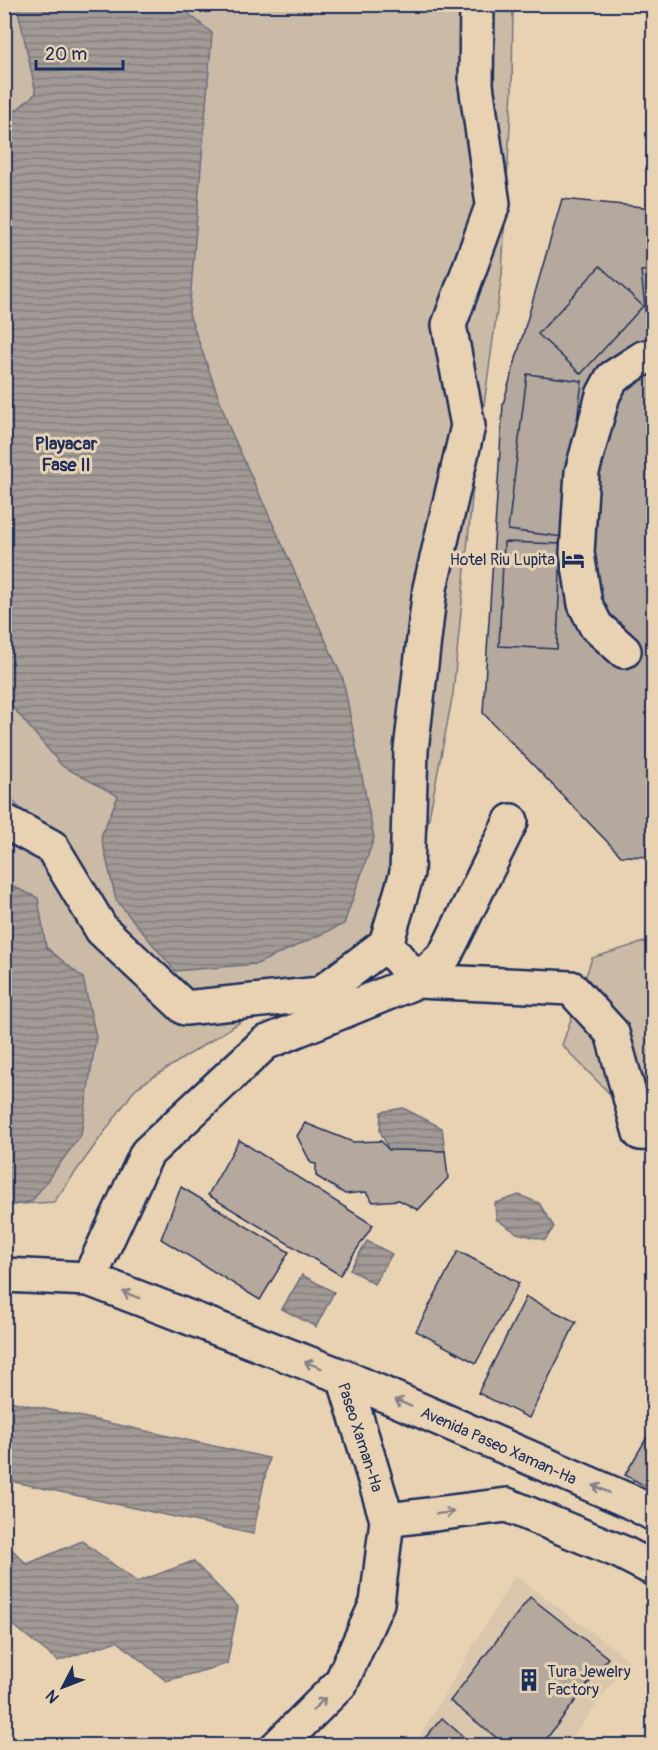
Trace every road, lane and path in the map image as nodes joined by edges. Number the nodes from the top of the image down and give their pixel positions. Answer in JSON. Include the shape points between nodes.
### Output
{"nodes":[{"id":1,"x":477,"y":4,"type":"edge"},
{"id":2,"x":654,"y":355,"type":"edge"},
{"id":3,"x":624,"y":651,"type":"dead end"},
{"id":4,"x":4,"y":821,"type":"edge"},
{"id":5,"x":511,"y":821,"type":"dead end"},
{"id":6,"x":386,"y":944,"type":"junction"},
{"id":7,"x":417,"y":981,"type":"junction"},
{"id":8,"x":654,"y":1134,"type":"edge"},
{"id":9,"x":4,"y":1275,"type":"edge"},
{"id":10,"x":89,"y":1279,"type":"junction"},
{"id":11,"x":344,"y":1377,"type":"junction"},
{"id":12,"x":654,"y":1515,"type":"edge"},
{"id":13,"x":387,"y":1520,"type":"junction"},
{"id":14,"x":654,"y":1569,"type":"edge"},
{"id":15,"x":278,"y":1746,"type":"edge"}],
"edges":[{"from":1,"to":6,"type":"main road","via":[[476,85],[493,204],[448,325],[468,426],[430,588],[411,750],[407,873]]},
{"from":2,"to":3,"type":"main road","via":[[612,378],[603,395],[582,472],[577,553],[585,604],[596,626]]},
{"from":4,"to":6,"type":"main road","via":[[52,847],[102,930],[185,1008],[320,994]]},
{"from":5,"to":7,"type":"main road","via":[[445,955]]},
{"from":6,"to":7,"type":"main road"},
{"from":7,"to":8,"type":"main road","via":[[571,988],[612,1033],[640,1133]]},
{"from":7,"to":10,"type":"main road","via":[[265,1042],[147,1153]]},
{"from":9,"to":10,"type":"main road","name":"Paseo Xaman-Ha"},
{"from":11,"to":10,"type":"main road","name":"Paseo Xaman-Ha","one_way":true},
{"from":12,"to":11,"type":"main road","name":"Avenida Paseo Xaman-Ha","one_way":true},
{"from":11,"to":13,"type":"main road","name":"Paseo Xaman-Ha"},
{"from":13,"to":14,"type":"main road","one_way":true,"via":[[507,1505]]},
{"from":15,"to":13,"type":"main road","name":"Paseo Xaman-Ha","one_way":true,"via":[[341,1683],[377,1603]]}]}
